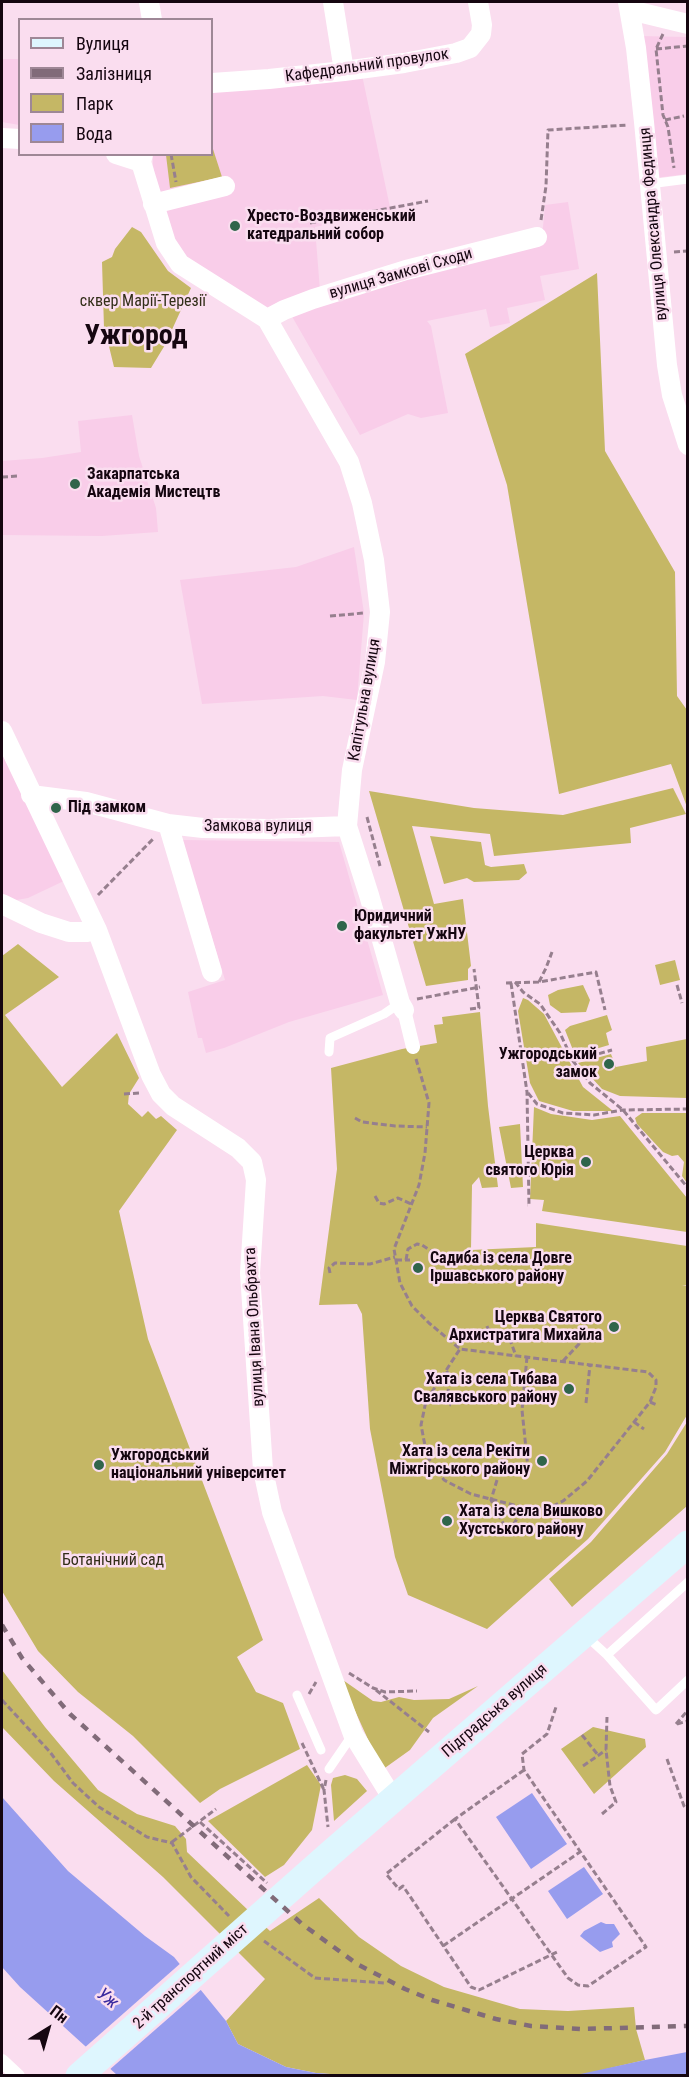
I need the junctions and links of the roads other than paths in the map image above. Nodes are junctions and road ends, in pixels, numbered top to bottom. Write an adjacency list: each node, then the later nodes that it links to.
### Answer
1 (150, 2): 5 (street)
2 (333, 2): 7 (street)
3 (478, 2): 7 (street, Кафедральний провулок)
4 (629, 6): 6 (street); 13 (street, вулиця Олександра Фединця)
5 (152, 18)
6 (679, 22)
7 (344, 71): 8 (street, Кафедральний провулок)
8 (213, 83)
9 (2, 138): 10 (street)
10 (18, 140)
11 (142, 158): 15 (street, Капітульна вулиця)
12 (687, 179): 13 (lane)
13 (649, 184): 18 (street, вулиця Олександра Фединця)
14 (225, 186): 15 (street)
15 (153, 204): 17 (street, Капітульна вулиця)
16 (537, 237): 17 (street, вулиця Замкові Сходи)
17 (267, 319): 22 (street, Капітульна вулиця)
18 (685, 432)
19 (2, 731): 20 (street, вулиця Івана Ольбрахта)
20 (31, 795): 21 (street, Замкова вулиця); 24 (street, вулиця Івана Ольбрахта)
21 (168, 824): 22 (street, Замкова вулиця); 25 (street)
22 (347, 826): 26 (street, Капітульна вулиця)
23 (2, 904): 24 (street)
24 (97, 930): 35 (street, вулиця Івана Ольбрахта)
25 (212, 972)
26 (402, 1007): 27 (street, Капітульна вулиця); 28 (lane)
27 (413, 1047)
28 (329, 1052)
29 (687, 1544): 31 (main road, Підградська вулиця)
30 (687, 1582): 32 (lane)
31 (584, 1633): 32 (lane); 38 (main road, Підградська вулиця)
32 (607, 1655): 33 (lane)
33 (687, 1680)
34 (297, 1695): 36 (lane)
35 (353, 1734): 37 (lane); 38 (street, вулиця Івана Ольбрахта)
36 (321, 1750)
37 (329, 1769)
38 (393, 1799): 39 (main road, Підградська вулиця)
39 (302, 1878): 42 (main road, 2-й транспортний міст)
40 (2, 2061): 41 (street)
41 (18, 2076)
42 (79, 2076)

